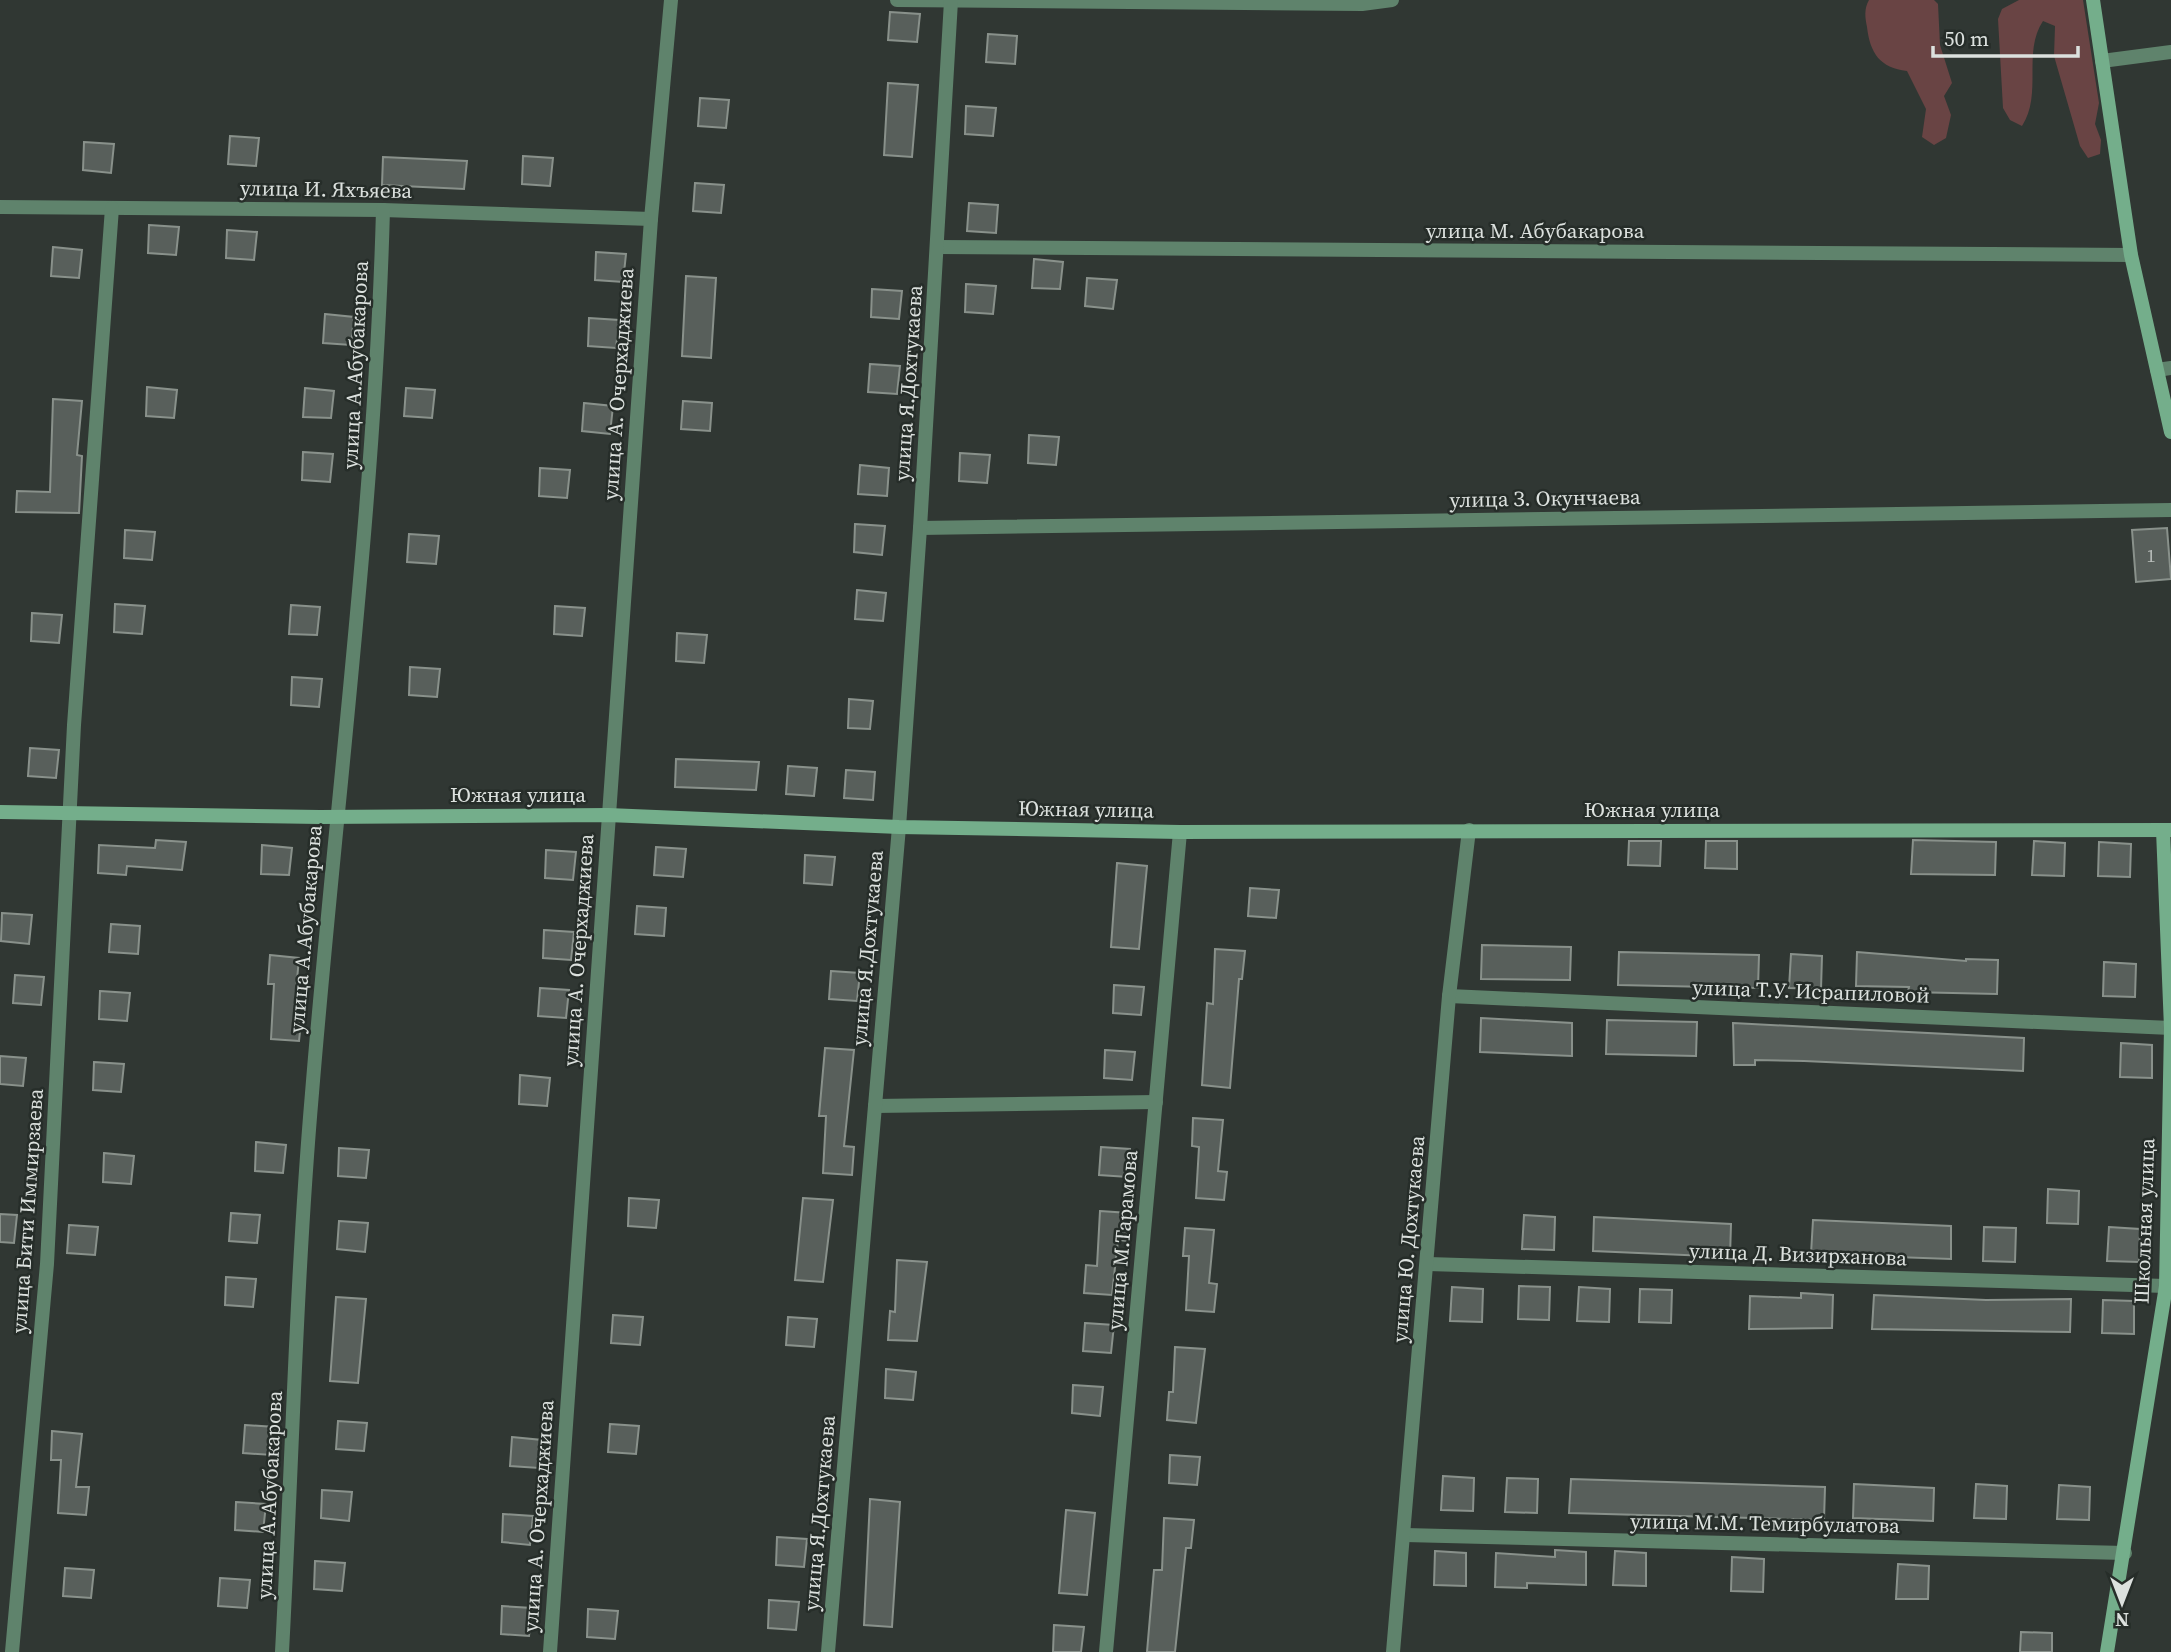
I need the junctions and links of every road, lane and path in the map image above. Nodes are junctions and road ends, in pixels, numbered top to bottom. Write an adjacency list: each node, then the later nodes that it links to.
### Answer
1 (671, 0): 12 (street, улица А. Очерхаджиева)
2 (897, 0): 5 (street)
3 (1392, 0): 6 (street)
4 (2093, 0): 8 (main road)
5 (951, 1): 6 (street); 13 (street, улица Я.Дохтукаева)
6 (1111, 1)
7 (2171, 52): 8 (street)
8 (2102, 61): 14 (main road)
9 (0, 206): 10 (street, улица И. Яхъяева)
10 (112, 208): 11 (street, улица И. Яхъяева); 20 (street, улица Бити Иммирзаева)
11 (383, 210): 12 (street, улица И. Яхъяева); 22 (street, улица А.Абубакарова)
12 (651, 219): 21 (street, улица А. Очерхаджиева)
13 (938, 247): 14 (street, улица М. Абубакарова); 18 (street, улица Я.Дохтукаева)
14 (2131, 255): 15 (main road)
15 (2164, 369): 16 (main road)
16 (2171, 432)
17 (2171, 510): 18 (street, улица З. Окунчаева)
18 (920, 528): 23 (street, улица Я.Дохтукаева)
19 (0, 812): 20 (main road, Южная улица)
20 (71, 813): 22 (main road, Южная улица); 35 (street, улица Бити Иммирзаева)
21 (608, 815): 22 (main road, Южная улица); 23 (main road, Южная улица); 37 (street, улица А. Очерхаджиева)
22 (336, 817): 36 (street, улица А.Абубакарова)
23 (899, 827): 26 (main road, Южная улица); 30 (street, улица Я.Дохтукаева)
24 (1469, 830): 25 (main road, Южная улица); 26 (main road, Южная улица); 27 (street, улица Ю. Дохтукаева)
25 (2167, 830): 28 (main road, Школьная улица)
26 (1180, 832): 29 (street, улица М.Тарамова)
27 (1449, 996): 28 (street, улица Т.У. Исрапиловой); 31 (street, улица Ю. Дохтукаева)
28 (2171, 1028): 32 (main road, Школьная улица)
29 (1156, 1102): 30 (street); 39 (street, улица М.Тарамова)
30 (875, 1106): 38 (street, улица Я.Дохтукаева)
31 (1428, 1264): 32 (street, улица Д. Визирханова); 33 (street, улица Ю. Дохтукаева)
32 (2166, 1286): 34 (main road, Школьная улица)
33 (1405, 1535): 34 (street, улица М.М. Темирбулатова); 40 (street, улица Ю. Дохтукаева)
34 (2125, 1553): 41 (main road, Школьная улица)
35 (12, 1652)
36 (282, 1652)
37 (550, 1652)
38 (828, 1652)
39 (1106, 1652)
40 (1393, 1652)
41 (2108, 1652)

